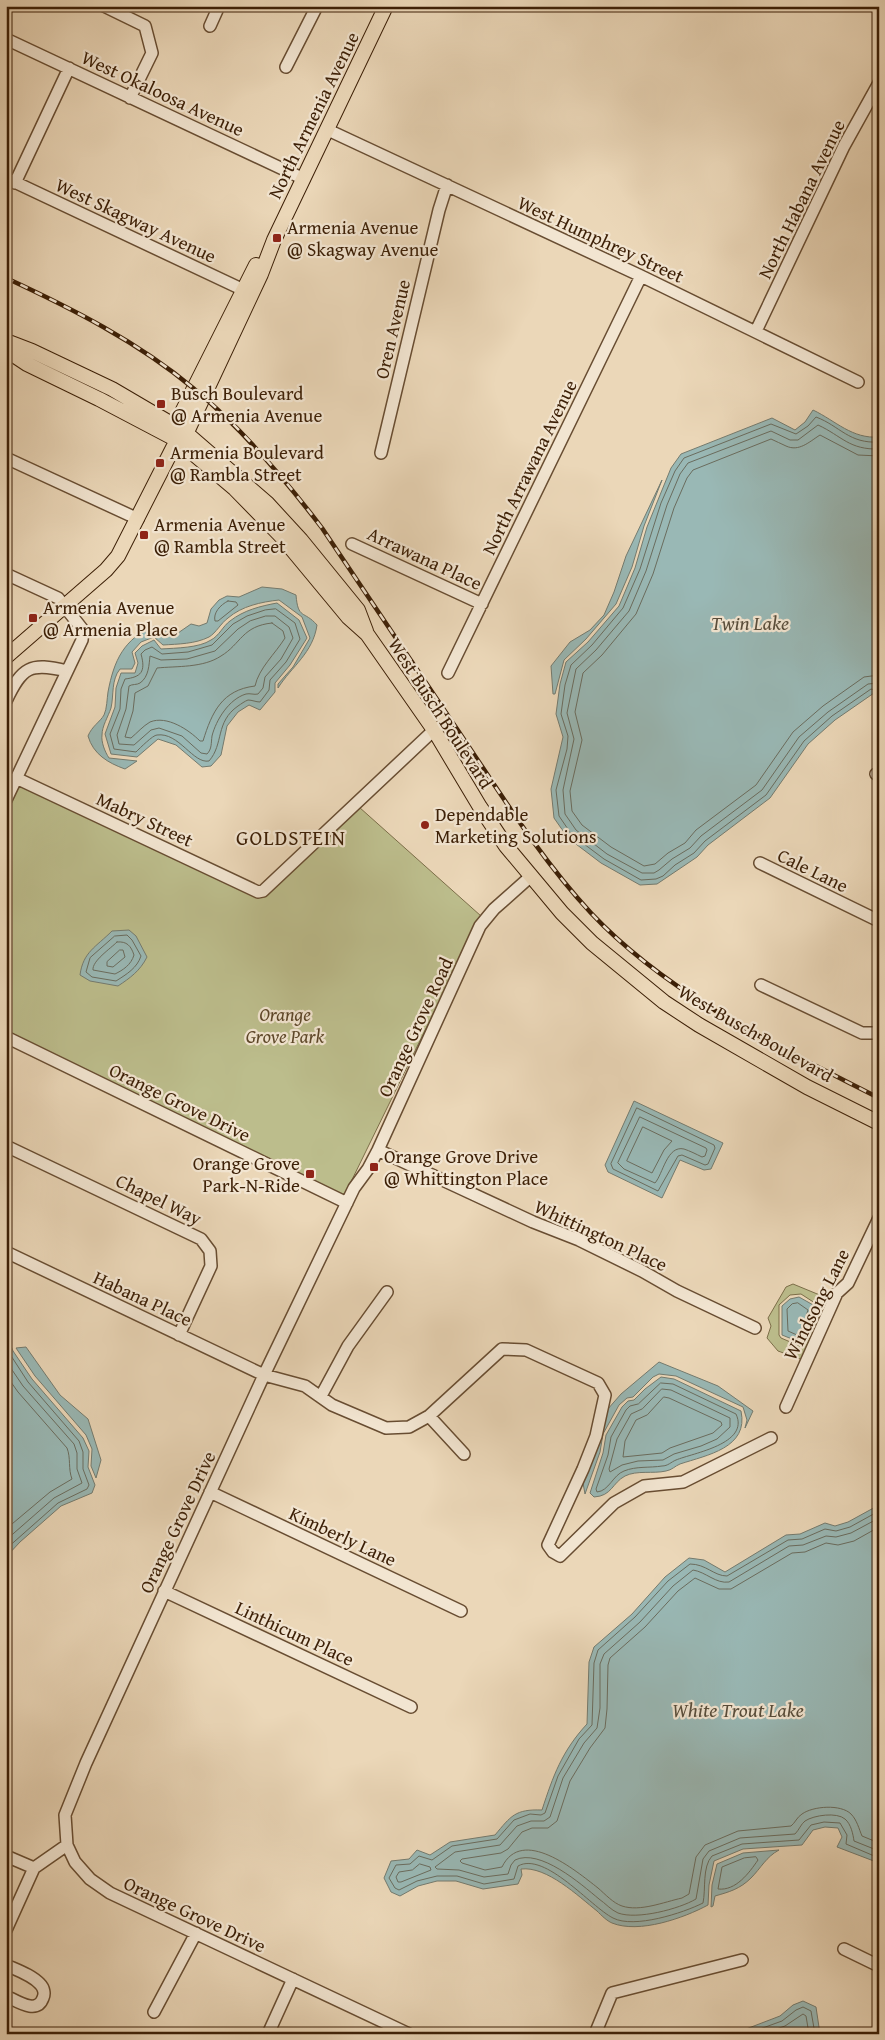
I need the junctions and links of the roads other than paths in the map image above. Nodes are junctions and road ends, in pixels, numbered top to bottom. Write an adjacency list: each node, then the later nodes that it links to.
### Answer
1 (104, 6): 10 (street)
2 (219, 6): 5 (street)
3 (317, 6): 7 (street)
4 (386, 6): 11 (main road, North Armenia Avenue)
5 (210, 26)
6 (6, 39): 8 (street, West Okaloosa Avenue)
7 (286, 67)
8 (69, 68): 10 (street, West Okaloosa Avenue); 13 (street)
9 (879, 83): 17 (street, North Habana Avenue)
10 (130, 98): 12 (street, West Okaloosa Avenue)
11 (328, 130): 12 (main road, North Armenia Avenue); 14 (street, West Humphrey Street)
12 (304, 179): 16 (main road, North Armenia Avenue)
13 (11, 181): 16 (street, West Skagway Avenue)
14 (447, 185): 15 (street, West Humphrey Street); 22 (street, Oren Avenue)
15 (641, 276): 17 (street, West Humphrey Street); 27 (street, North Arrawana Avenue)
16 (247, 291): 21 (main road, North Armenia Avenue)
17 (756, 332): 20 (street, West Humphrey Street)
18 (6, 341): 21 (main road, West Busch Boulevard)
19 (6, 350): 21 (main road, West Busch Boulevard)
20 (858, 382)
21 (179, 433): 24 (main road, North Armenia Avenue); 33 (main road, West Busch Boulevard)
22 (381, 453)
23 (6, 458): 24 (street)
24 (138, 519): 28 (main road, North Armenia Avenue)
25 (352, 544): 27 (street, Arrawana Place)
26 (6, 574): 28 (street)
27 (482, 604): 31 (street, North Arrawana Avenue)
28 (64, 606): 29 (main road, North Armenia Avenue); 30 (street)
29 (6, 657)
30 (67, 671): 32 (street); 34 (street)
31 (448, 673)
32 (6, 701)
33 (434, 730): 34 (street, Mabry Street); 37 (main road, West Busch Boulevard)
34 (16, 778): 35 (street)
35 (8, 793)
36 (760, 863): 38 (street, Cale Lane)
37 (530, 876): 42 (main road, West Busch Boulevard); 44 (street, Orange Grove Road)
38 (879, 921)
39 (762, 985): 40 (street)
40 (879, 1034)
41 (6, 1037): 45 (street, Orange Grove Drive)
42 (879, 1123)
43 (6, 1146): 50 (street, Chapel Way)
44 (378, 1150): 45 (street, Orange Grove Road); 49 (street, Whittington Place)
45 (347, 1203): 51 (street, Orange Grove Drive)
46 (879, 1218): 53 (street, Windsong Lane)
47 (6, 1252): 50 (street, Habana Place)
48 (387, 1292): 52 (street)
49 (755, 1328)
50 (179, 1335): 51 (street, Habana Place)
51 (264, 1374): 52 (street, Habana Place); 57 (street, Orange Grove Drive)
52 (320, 1396): 54 (street, Habana Place)
53 (786, 1407)
54 (429, 1416): 55 (street, Habana Place); 56 (street)
55 (771, 1438)
56 (464, 1454)
57 (210, 1492): 58 (street, Orange Grove Drive); 59 (street, Kimberly Lane)
58 (164, 1591): 60 (street, Linthicum Place); 61 (street, Orange Grove Drive)
59 (461, 1611)
60 (411, 1707)
61 (67, 1844): 63 (street); 65 (street, Orange Grove Drive)
62 (6, 1856): 63 (street)
63 (34, 1868): 64 (street)
64 (6, 1930)
65 (196, 1933): 70 (street, Orange Grove Drive); 72 (street)
66 (844, 1949): 69 (street)
67 (742, 1960): 75 (street)
68 (6, 1965): 71 (street)
69 (879, 1966)
70 (293, 1979): 73 (street); 74 (street, Orange Grove Drive)
71 (6, 1996)
72 (154, 2012)
73 (268, 2034)
74 (409, 2034)
75 (596, 2034)

